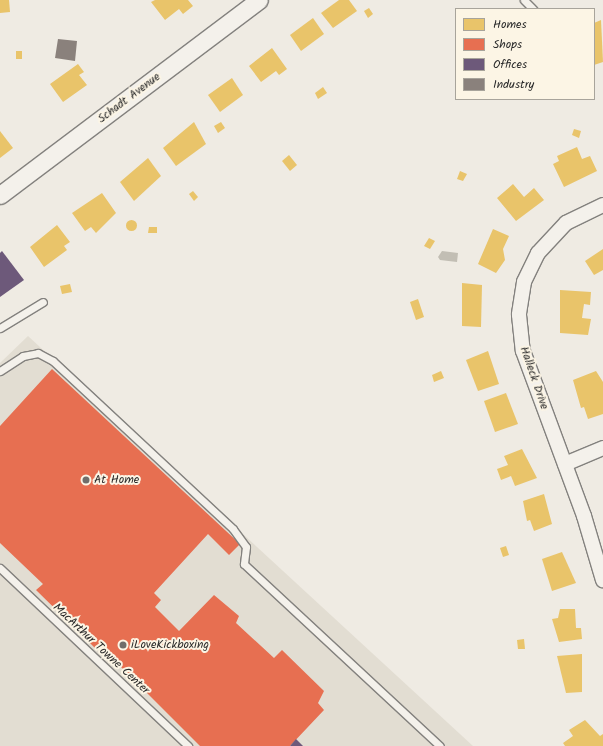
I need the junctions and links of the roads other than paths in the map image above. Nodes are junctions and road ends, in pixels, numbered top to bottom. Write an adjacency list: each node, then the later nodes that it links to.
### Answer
1 (258, 0): 4 (street, Schadt Avenue)
2 (524, 0): 3 (lane)
3 (532, 8)
4 (0, 196)
5 (603, 205): 10 (street, Halleck Drive)
6 (43, 302): 7 (lane)
7 (0, 328)
8 (0, 371): 14 (lane)
9 (603, 448): 10 (street)
10 (565, 464): 12 (street, Halleck Drive)
11 (0, 568): 13 (lane, MacArthur Towne Center)
12 (603, 580)
13 (188, 746)
14 (440, 746)

